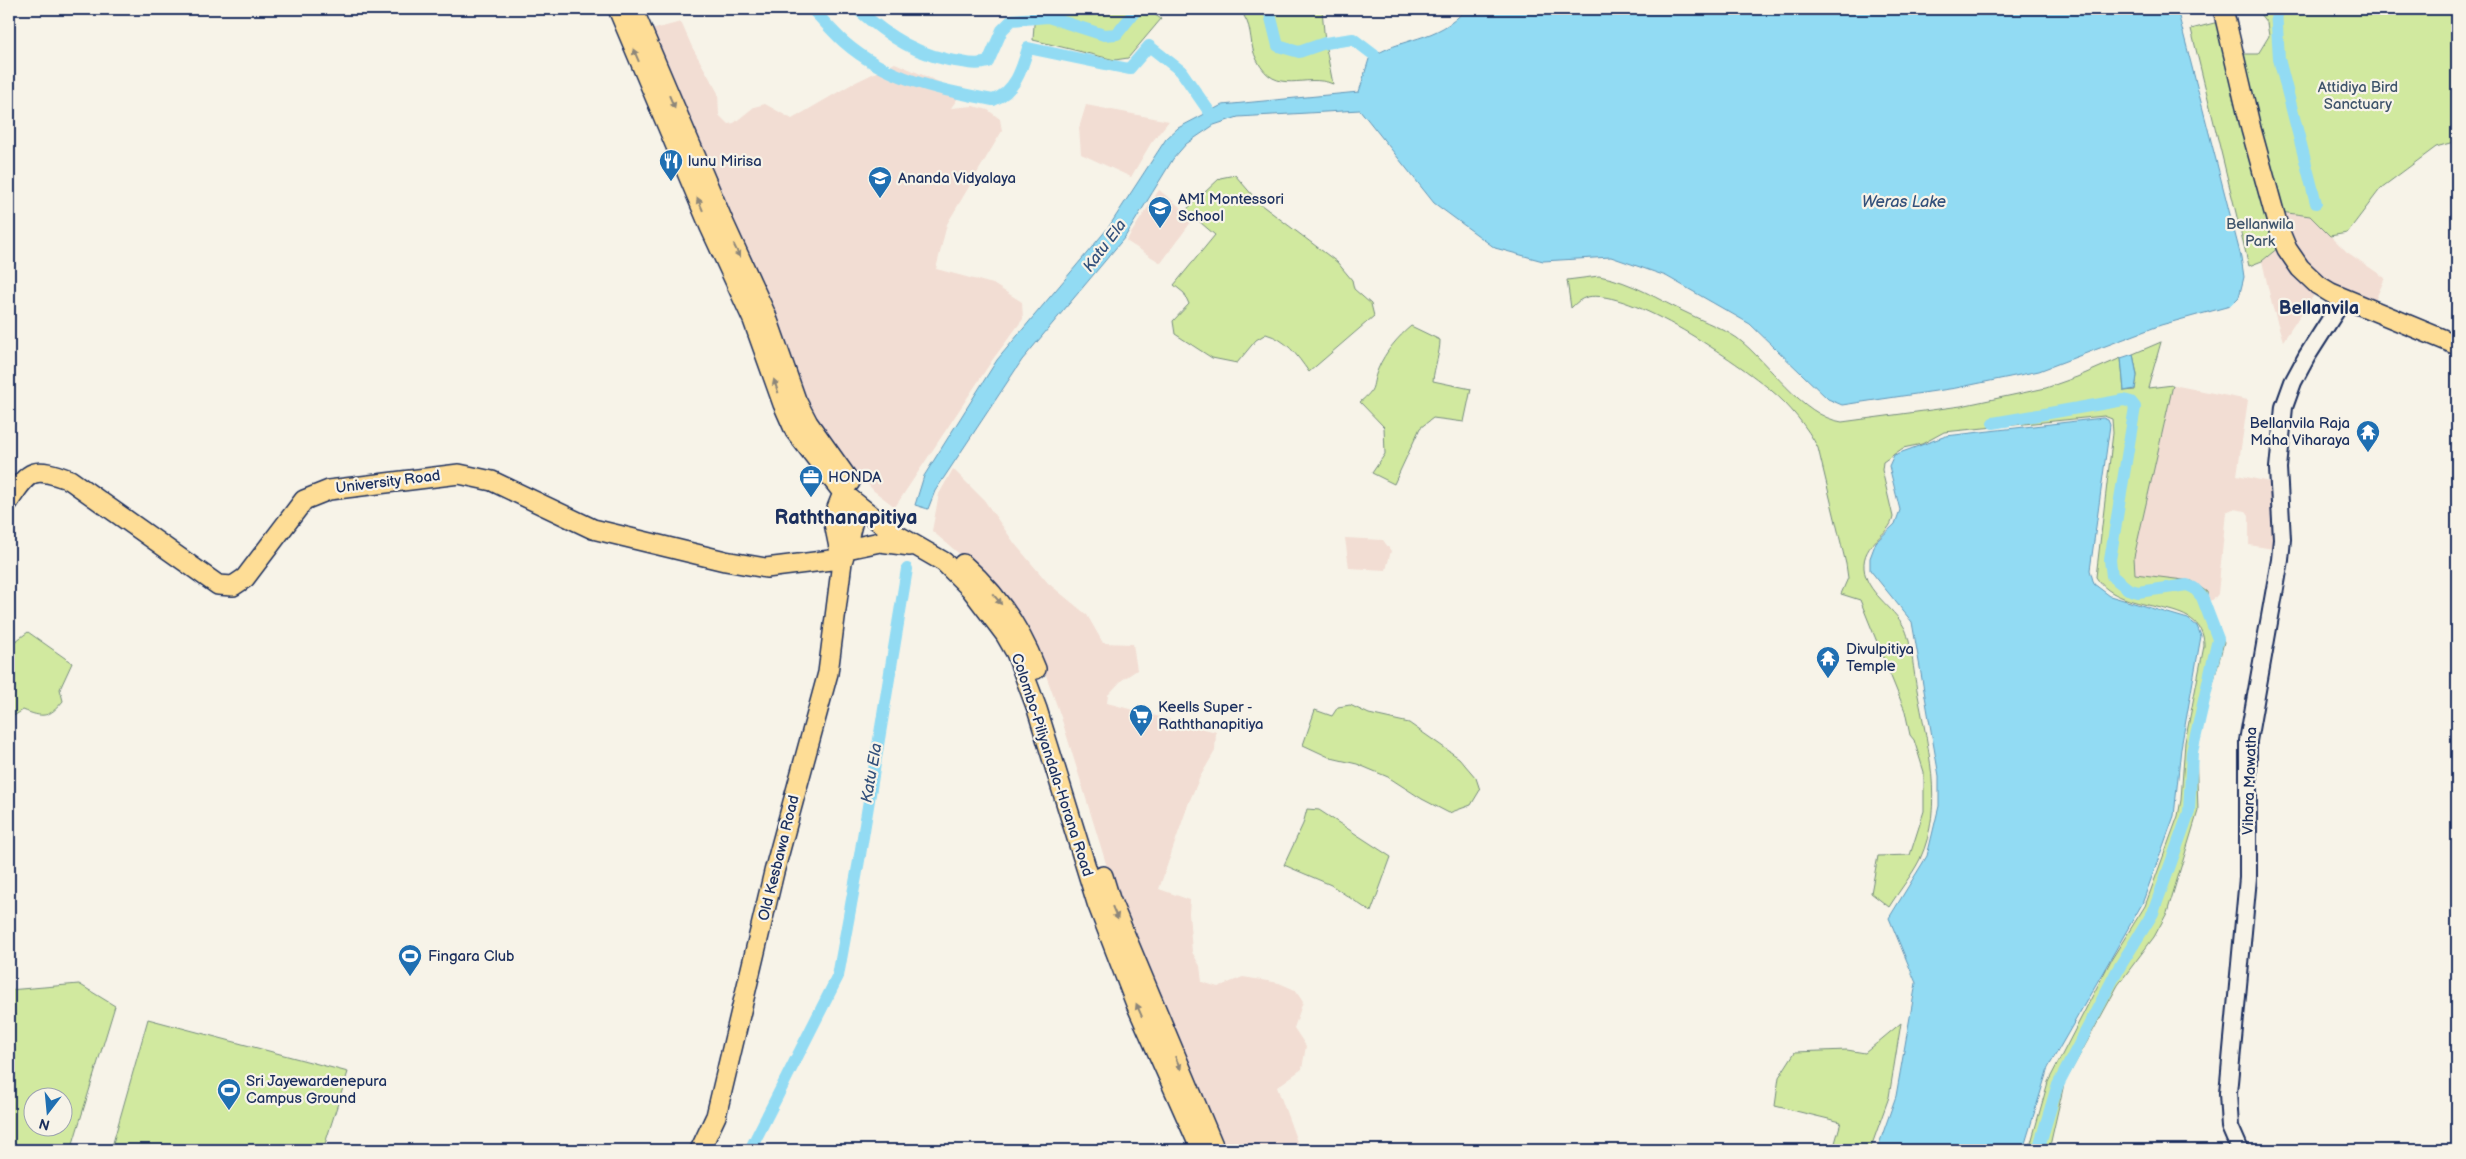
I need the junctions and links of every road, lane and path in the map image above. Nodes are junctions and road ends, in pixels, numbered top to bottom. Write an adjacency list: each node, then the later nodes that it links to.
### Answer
1 (618, 9): 4 (main road, Colombo-Piliyandala-Horana Road, one-way to 1)
2 (633, 9): 4 (main road, Colombo-Piliyandala-Horana Road, one-way to 4)
3 (2223, 9): 5 (main road)
4 (717, 224): 7 (main road, Colombo-Piliyandala-Horana Road, one-way to 4); 8 (main road, Colombo-Piliyandala-Horana Road, one-way to 8)
5 (2344, 298): 6 (main road); 16 (street, Vihara Mawatha)
6 (2457, 345)
7 (819, 464): 8 (main road, Colombo-Piliyandala-Horana Road); 10 (main road, Old Kesbawa Road)
8 (853, 494): 10 (main road); 11 (main road, Colombo-Piliyandala-Horana Road); 12 (main road, Old Kesbawa Road); 15 (main road, Colombo-Piliyandala-Horana Road, one-way to 15)
9 (9, 501): 12 (main road, University Road)
10 (833, 518): 12 (main road, Old Kesbawa Road)
11 (919, 548): 12 (main road, University Road); 14 (main road, Colombo-Piliyandala-Horana Road, one-way to 11)
12 (844, 556): 13 (main road, Old Kesbawa Road)
13 (700, 1150)
14 (1201, 1150)
15 (1215, 1150)
16 (2240, 1150)

